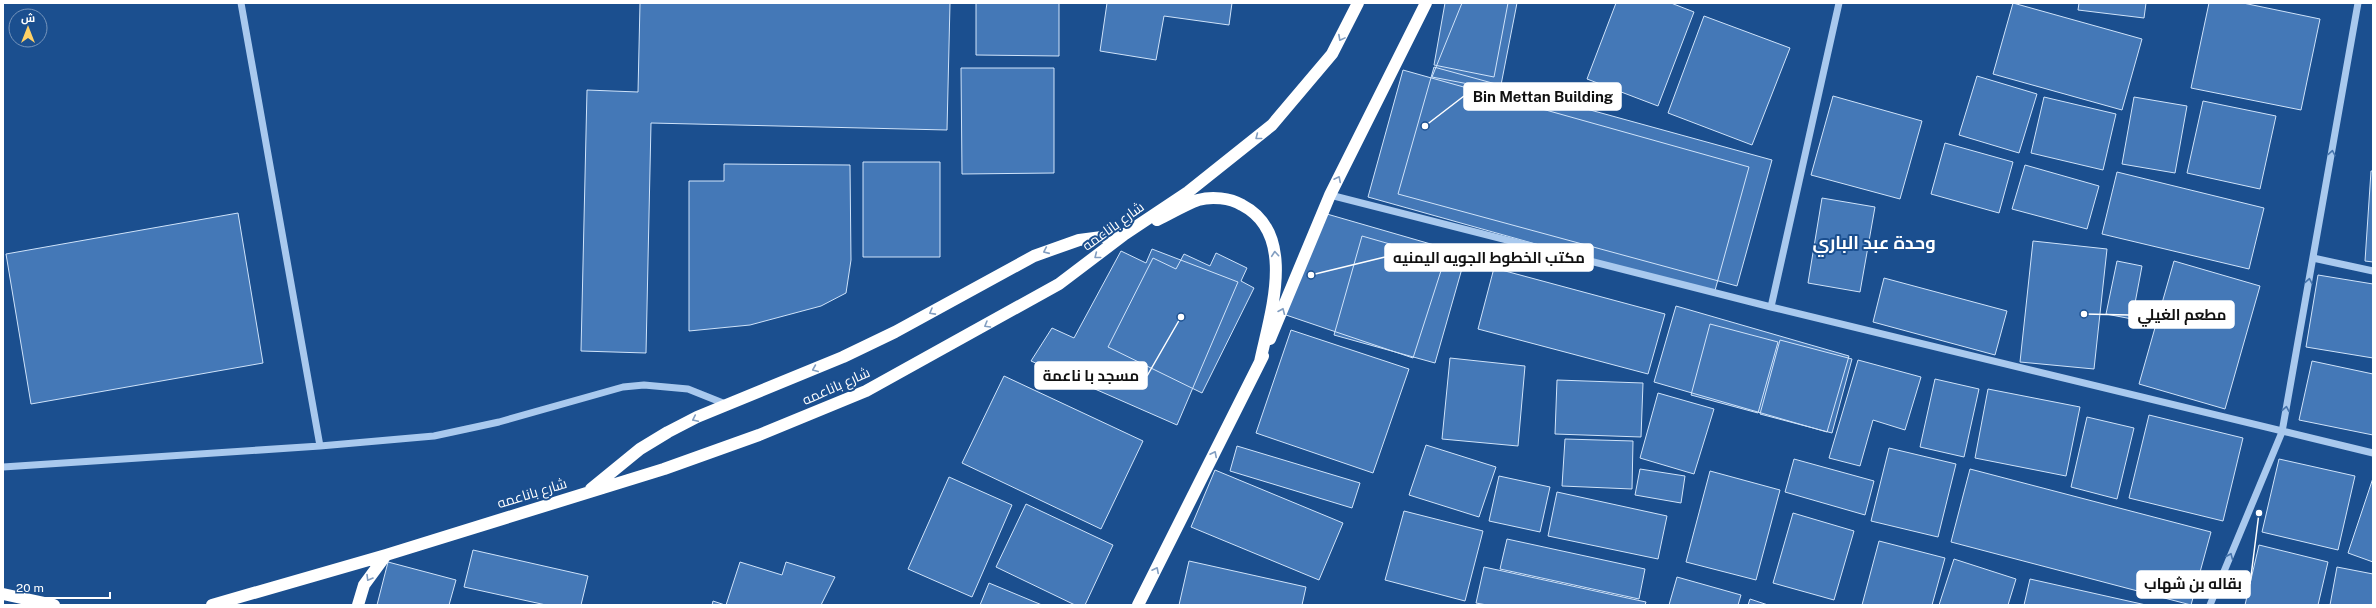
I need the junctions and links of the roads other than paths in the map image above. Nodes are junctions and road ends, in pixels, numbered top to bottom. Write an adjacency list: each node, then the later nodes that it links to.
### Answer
1 (241, 3): 14 (street)
2 (1358, 3): 7 (highway, شارع باناعمه, one-way to 7)
3 (1426, 3): 6 (highway, one-way to 3)
4 (1839, 3): 10 (street)
5 (2358, 3): 8 (street, one-way to 5)
6 (1330, 195): 10 (street); 11 (highway, one-way to 6)
7 (1125, 234): 11 (highway, one-way to 7); 12 (highway, one-way to 12); 17 (highway, شارع باناعمه, one-way to 17)
8 (2313, 258): 9 (street); 13 (street, one-way to 8)
9 (2373, 270)
10 (1771, 307): 13 (street)
11 (1260, 362): 23 (highway, one-way to 11)
12 (728, 405): 14 (street); 17 (highway, one-way to 17)
13 (2282, 432): 15 (street); 24 (street, one-way to 13)
14 (320, 446): 16 (street)
15 (2373, 453)
16 (3, 467)
17 (589, 491): 18 (highway, شارع باناعمه)
18 (386, 555): 21 (highway, شارع باناعمه); 22 (highway, one-way to 22)
19 (3, 594): 20 (highway)
20 (54, 605)
21 (213, 605)
22 (358, 605)
23 (1138, 605)
24 (2210, 605)

